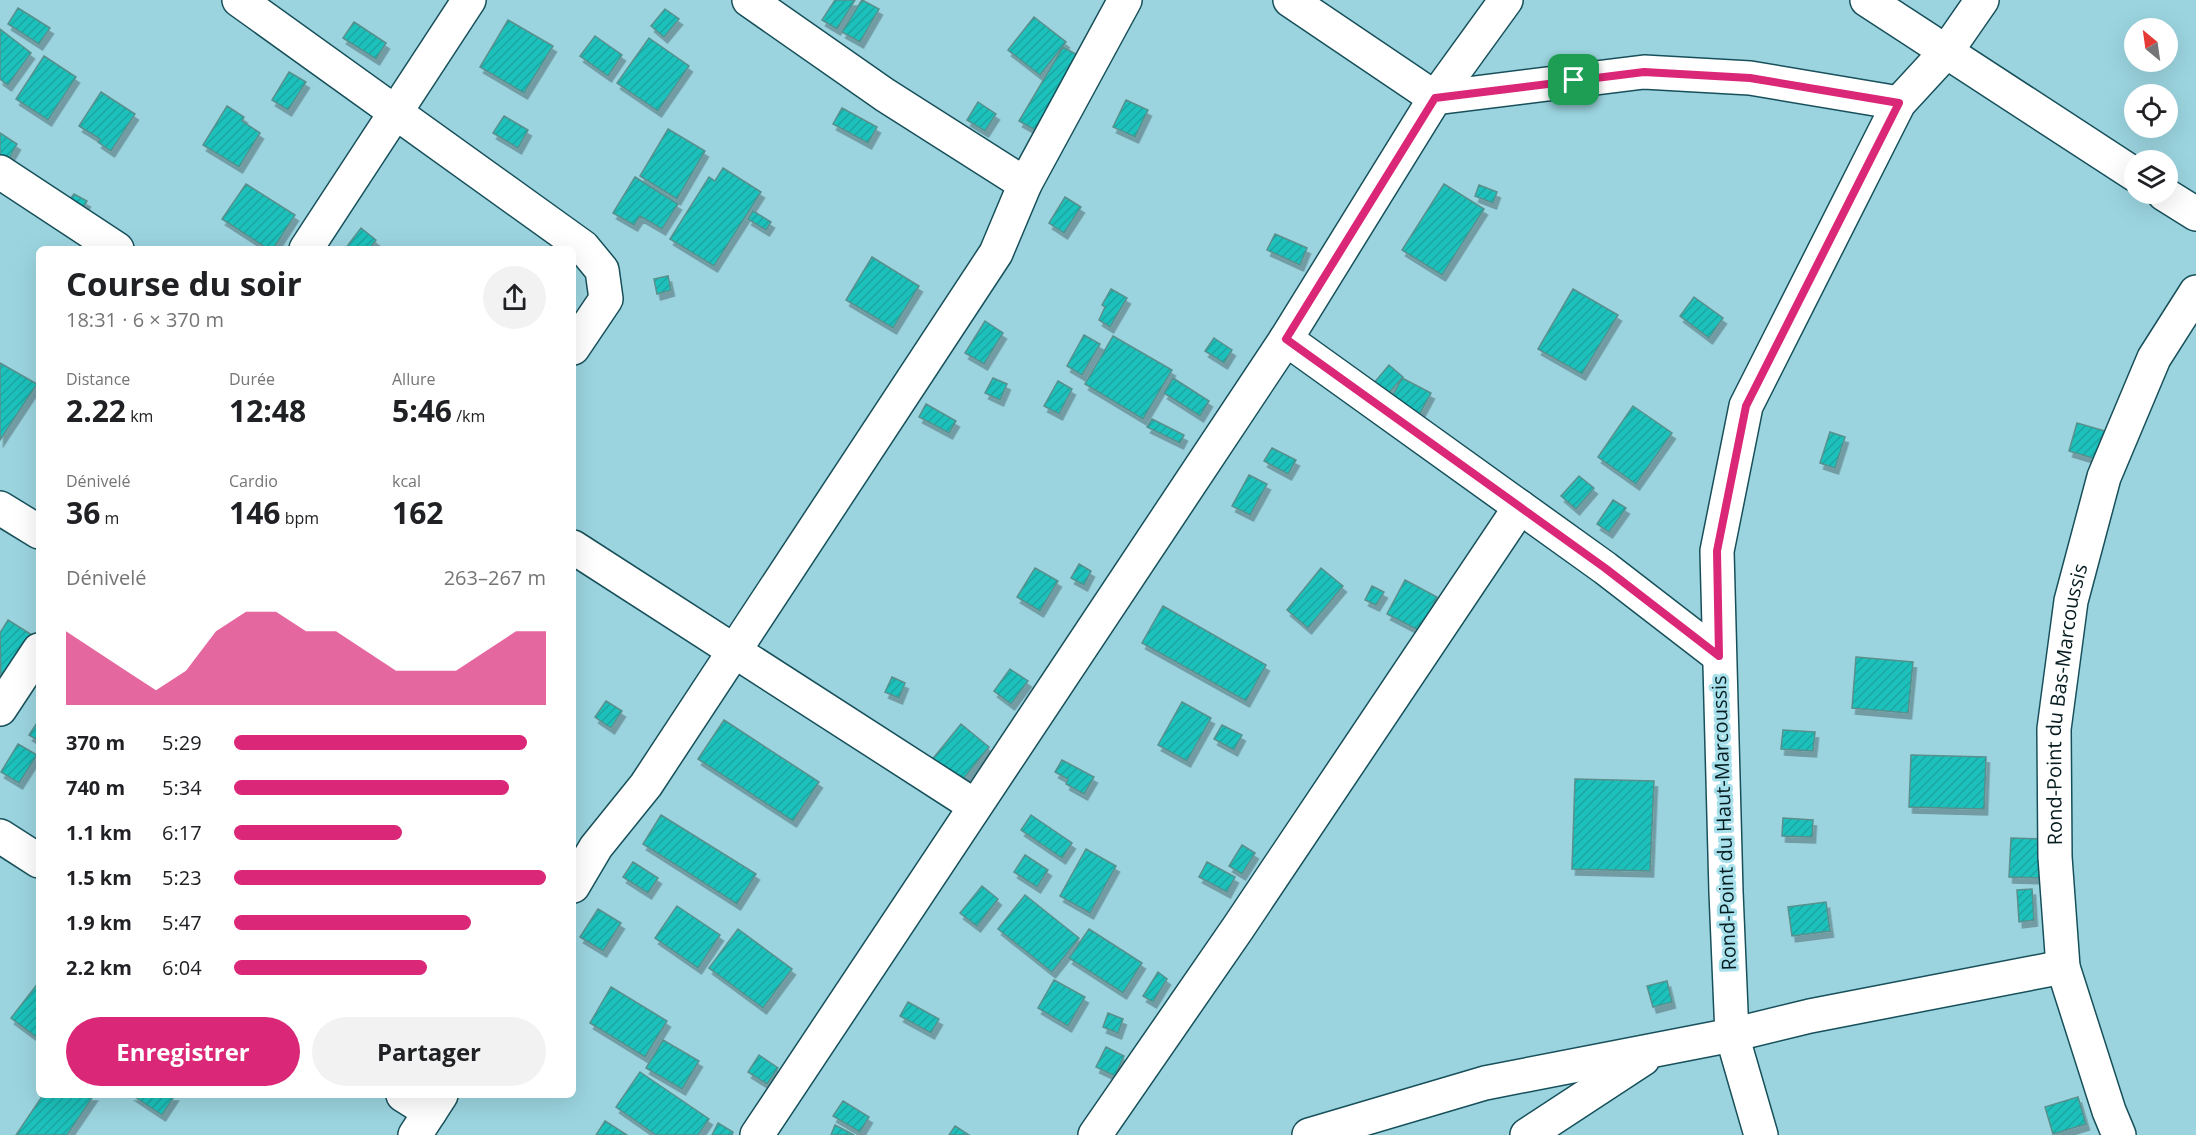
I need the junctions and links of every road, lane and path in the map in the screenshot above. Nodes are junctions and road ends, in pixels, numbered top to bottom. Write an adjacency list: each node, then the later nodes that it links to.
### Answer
1 (238, 0): 12 (street)
2 (469, 0): 12 (street)
3 (749, 0): 15 (street)
4 (1125, 0): 15 (street)
5 (1290, 0): 10 (street)
6 (1506, 0): 10 (street)
7 (1867, 0): 9 (street)
8 (1982, 0): 9 (street, Rond-Point du Haut-Marcoussis)
9 (1946, 52): 11 (street, Rond-Point du Haut-Marcoussis); 13 (street)
10 (1435, 98): 11 (street); 21 (street)
11 (1899, 103): 29 (street, Rond-Point du Haut-Marcoussis)
12 (395, 113): 19 (street); 22 (street)
13 (2124, 168)
14 (0, 172): 18 (street)
15 (1025, 184): 27 (street)
16 (2178, 203): 17 (street)
17 (2196, 214)
18 (112, 246)
19 (308, 246)
20 (2196, 292): 35 (street, Rond-Point du Bas-Marcoussis)
21 (1286, 339): 23 (street); 31 (street)
22 (576, 344)
23 (1520, 507): 29 (street); 39 (street)
24 (0, 508): 25 (street)
25 (36, 530)
26 (576, 550): 27 (street)
27 (733, 651): 31 (street); 34 (street)
28 (36, 655): 30 (street)
29 (1719, 656): 36 (street, Rond-Point du Haut-Marcoussis)
30 (0, 709)
31 (975, 806): 38 (street)
32 (0, 836): 33 (street)
33 (36, 859)
34 (576, 881)
35 (2063, 967): 36 (street); 43 (street, Rond-Point du Bas-Marcoussis)
36 (1732, 1035): 37 (street); 42 (street, Rond-Point du Haut-Marcoussis)
37 (1657, 1050): 40 (street); 41 (street)
38 (757, 1135)
39 (1095, 1135)
40 (1309, 1135)
41 (1527, 1135)
42 (1761, 1135)
43 (2119, 1135)

